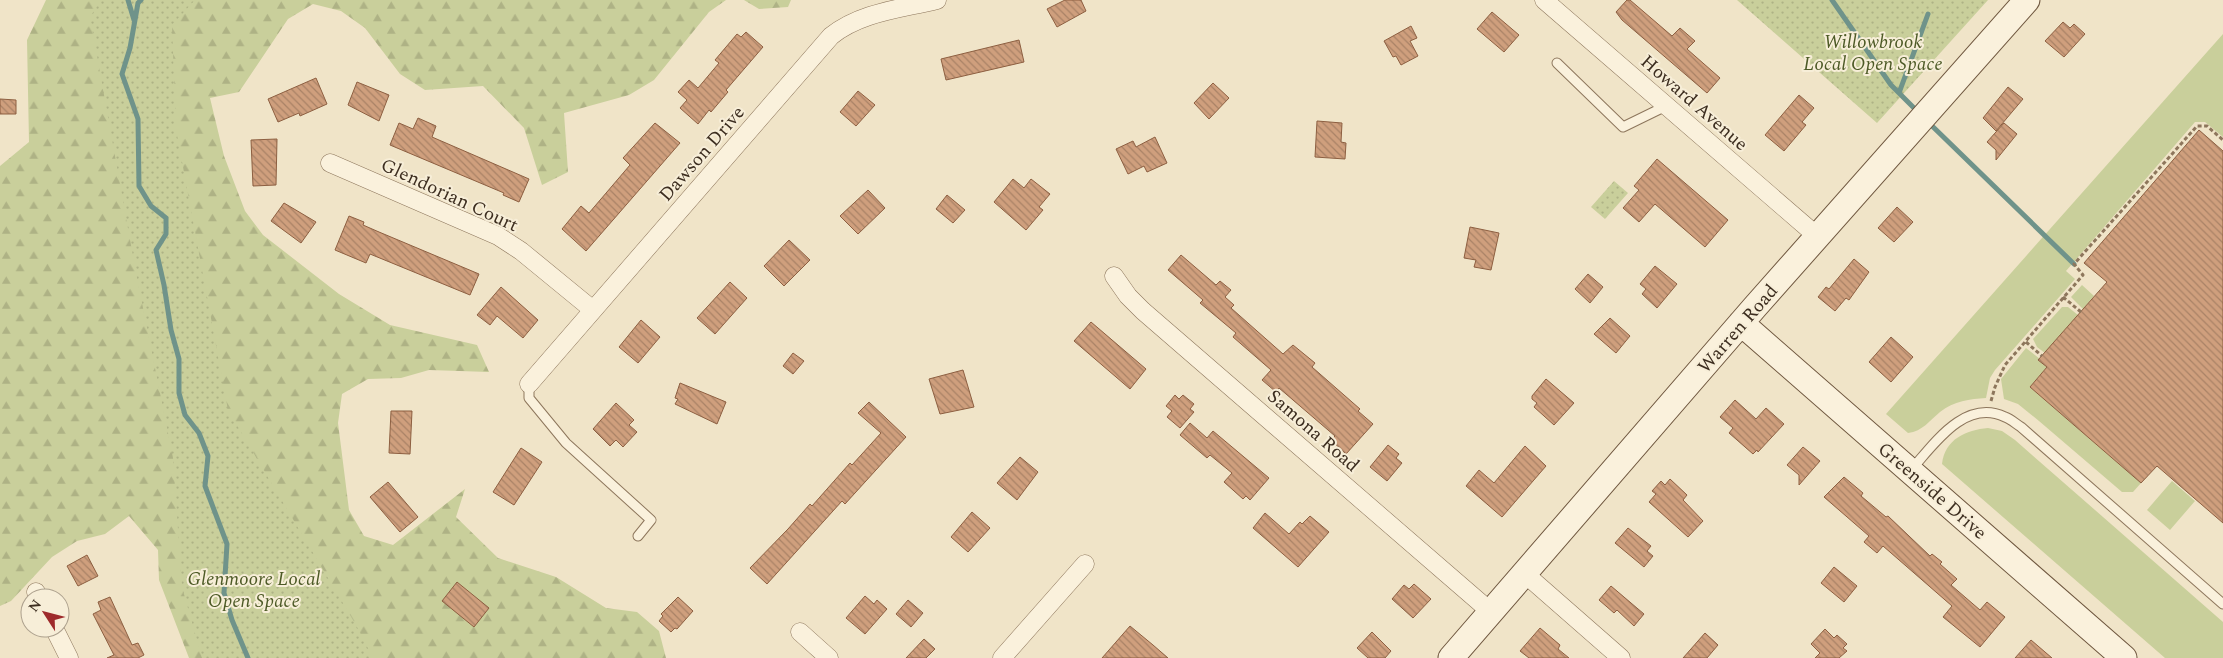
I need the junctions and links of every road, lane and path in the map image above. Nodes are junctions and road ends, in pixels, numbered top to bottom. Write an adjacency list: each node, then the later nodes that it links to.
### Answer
1 (937, 0): 11 (street, Dawson Drive)
2 (1544, 0): 5 (street, Howard Avenue)
3 (2027, 0): 8 (street, Warren Road)
4 (1557, 63): 5 (lane)
5 (1666, 106): 8 (street, Howard Avenue)
6 (2223, 140): 10 (path)
7 (330, 163): 11 (street, Glendorian Court)
8 (1818, 236): 13 (street, Warren Road)
9 (1114, 276): 23 (street, Samona Road)
10 (2063, 297): 12 (path); 14 (path)
11 (593, 310): 16 (street, Dawson Drive)
12 (2081, 312)
13 (1741, 323): 18 (street, Greenside Drive); 21 (street, Warren Road)
14 (2026, 342): 15 (path); 17 (path)
15 (2042, 356)
16 (529, 384): 19 (lane)
17 (1991, 401)
18 (1911, 471): 22 (lane); 31 (street, Greenside Drive)
19 (638, 536)
20 (1085, 564): 28 (street)
21 (1524, 573): 23 (street, Warren Road); 30 (street)
22 (2223, 604)
23 (1491, 612): 29 (street, Warren Road)
24 (800, 632): 27 (street)
25 (59, 638): 26 (street)
26 (69, 658)
27 (830, 658)
28 (1002, 658)
29 (1451, 658)
30 (1621, 658)
31 (2124, 658)

